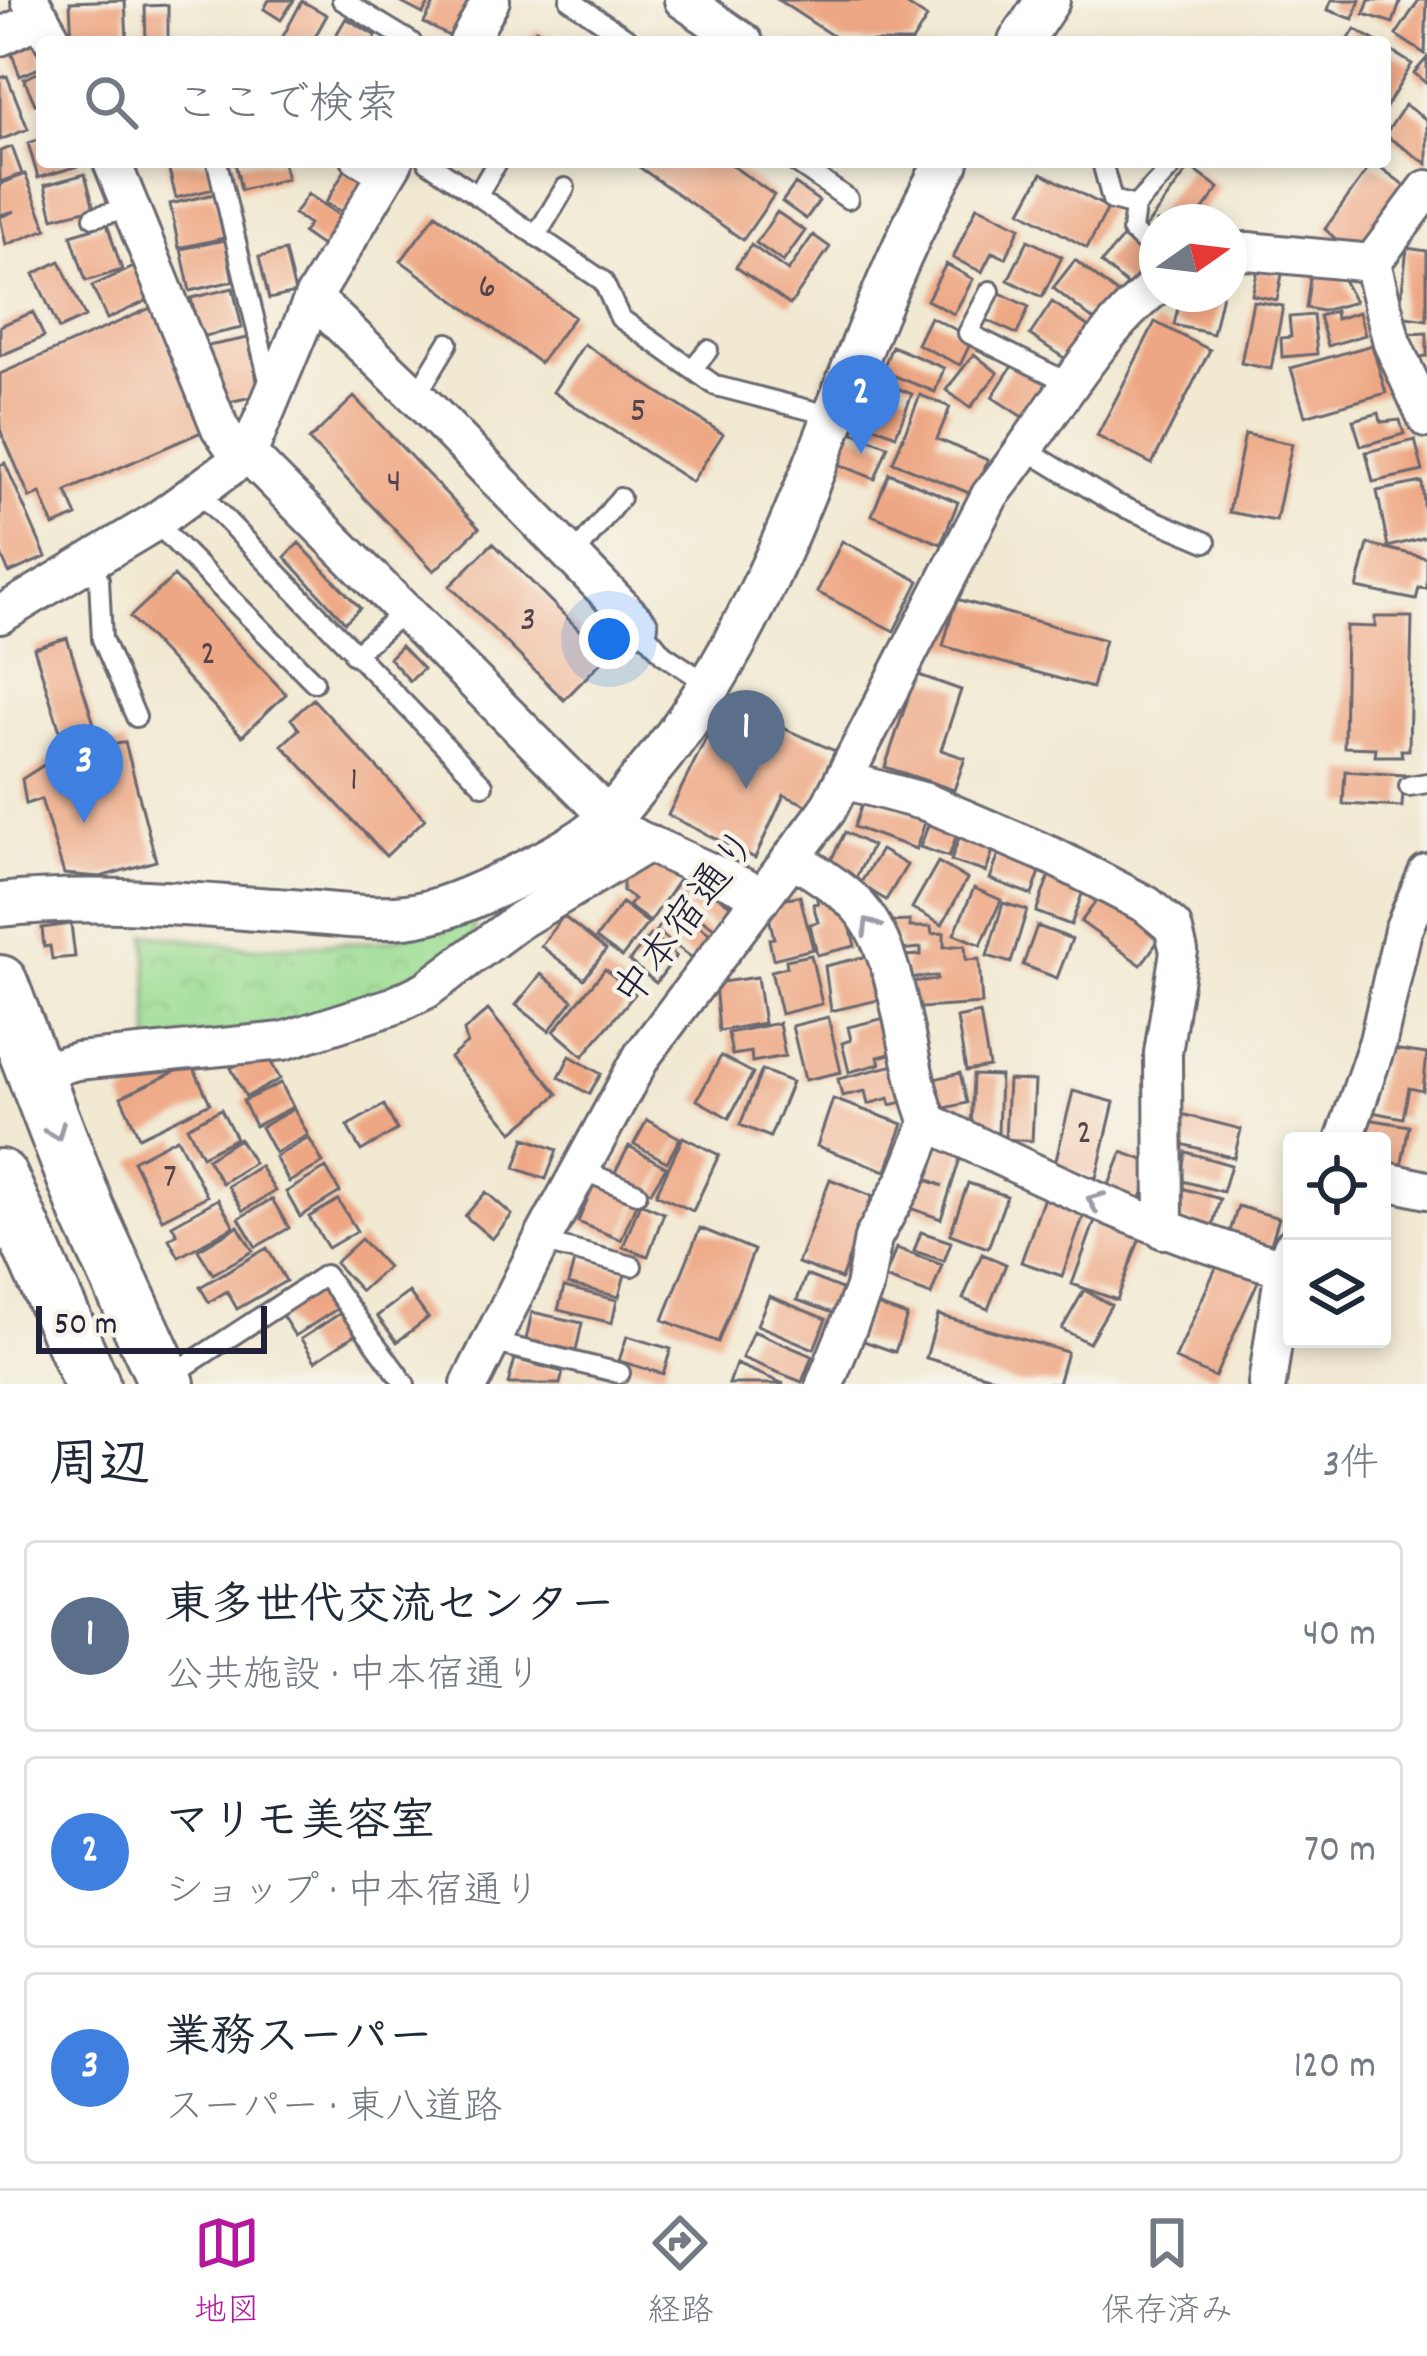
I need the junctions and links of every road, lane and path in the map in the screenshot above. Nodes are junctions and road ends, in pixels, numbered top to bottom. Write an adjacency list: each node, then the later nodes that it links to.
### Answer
1 (342, 0): 7 (lane)
2 (491, 0): 8 (street)
3 (570, 0): 9 (lane)
4 (682, 0): 10 (street)
5 (1048, 0): 11 (street)
6 (42, 20): 12 (street)
7 (401, 36)
8 (472, 36)
9 (623, 36)
10 (730, 36)
11 (1024, 36)
12 (0, 37)
13 (112, 168): 43 (street)
14 (219, 168): 38 (lane)
15 (376, 168): 33 (street)
16 (437, 168): 24 (lane)
17 (493, 168): 24 (lane)
18 (804, 168): 25 (lane)
19 (940, 168): 40 (street)
20 (1104, 168): 26 (lane)
21 (1170, 168): 26 (lane)
22 (565, 188): 27 (lane)
23 (1427, 189): 30 (street)
24 (477, 196): 27 (lane)
25 (848, 199)
26 (1135, 206): 28 (lane)
27 (536, 236): 36 (lane)
28 (1139, 243)
29 (1247, 254): 30 (street)
30 (1372, 263): 41 (street)
31 (990, 291): 37 (lane)
32 (1139, 295): 37 (street, 中本宿通り)
33 (313, 298): 38 (street); 39 (street)
34 (448, 343): 39 (lane)
35 (707, 350): 36 (lane)
36 (692, 369): 40 (lane)
37 (1071, 384): 42 (street, 中本宿通り)
38 (272, 392): 43 (street)
39 (416, 395): 48 (street)
40 (832, 416): 55 (street)
41 (1427, 419)
42 (1027, 450): 47 (lane); 57 (street, 中本宿通り)
43 (244, 456): 44 (street); 50 (street)
44 (199, 492): 46 (street); 53 (lane)
45 (620, 498): 48 (lane)
46 (154, 522): 51 (street); 54 (lane)
47 (1206, 542)
48 (573, 556): 52 (street)
49 (99, 579): 56 (lane)
50 (402, 613): 53 (lane); 59 (street)
51 (0, 615)
52 (639, 625): 55 (lane)
53 (354, 655): 58 (lane)
54 (314, 682)
55 (711, 686): 59 (street)
56 (136, 717)
57 (844, 780): 61 (street, 中本宿通り); 74 (street)
58 (483, 785)
59 (610, 817): 60 (street); 64 (street)
60 (648, 843): 63 (street); 66 (street)
61 (794, 858): 63 (street, 中本宿通り); 67 (street, one-way to 61)
62 (1427, 873): 68 (street)
63 (761, 896): 69 (street, 中本宿通り)
64 (0, 905)
65 (0, 983): 66 (main road)
66 (33, 1073): 81 (main road, one-way to 81)
67 (928, 1122): 74 (street, one-way to 67); 85 (street)
68 (1347, 1132)
69 (580, 1169): 73 (lane); 75 (street, 中本宿通り)
70 (0, 1178): 82 (main road)
71 (1391, 1182): 72 (street)
72 (1427, 1190)
73 (637, 1193)
74 (1164, 1230): 76 (street)
75 (541, 1242): 77 (lane); 79 (street, 中本宿通り)
76 (1283, 1256)
77 (632, 1266)
78 (1283, 1287): 86 (street)
79 (491, 1342): 80 (lane); 84 (street, 中本宿通り)
80 (620, 1373)
81 (166, 1382): 83 (lane)
82 (92, 1384)
83 (405, 1384)
84 (470, 1384)
85 (826, 1384)
86 (1267, 1384)

